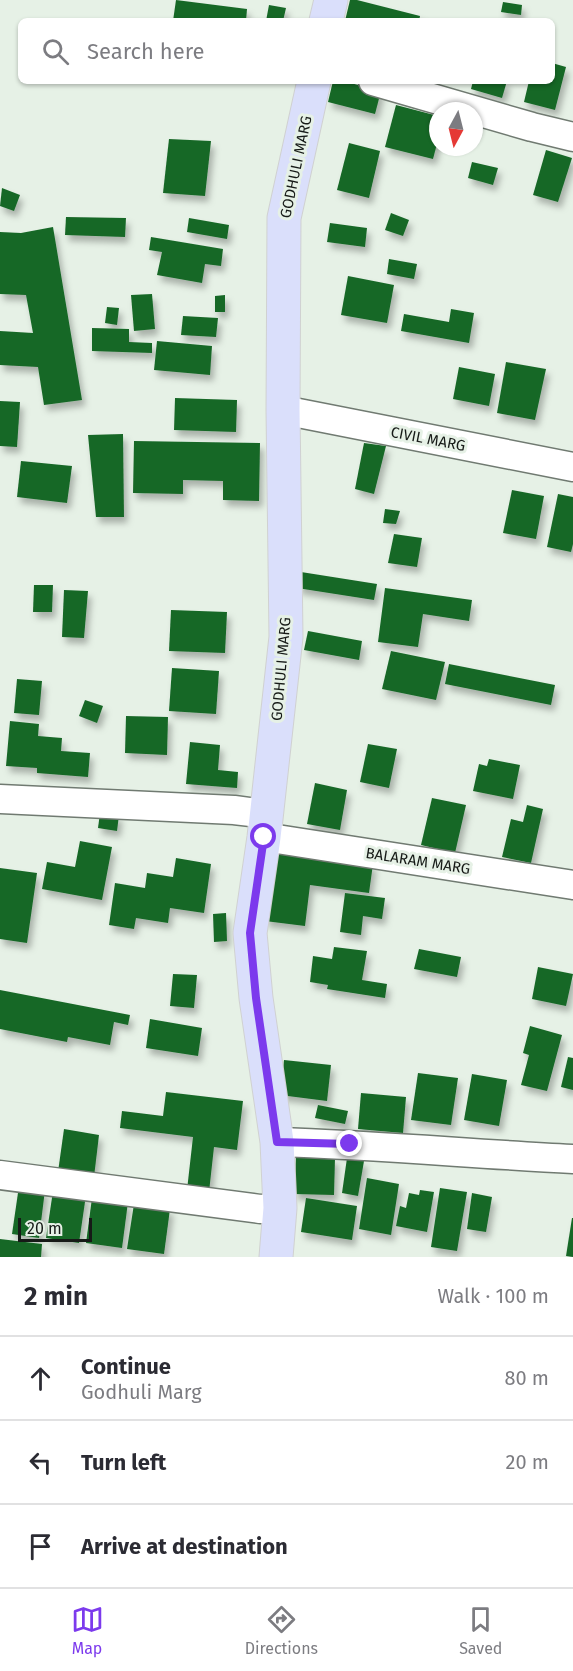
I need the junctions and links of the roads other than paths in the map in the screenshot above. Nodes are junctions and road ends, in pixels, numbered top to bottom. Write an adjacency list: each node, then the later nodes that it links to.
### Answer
1 (331, 0): 2 (main road)
2 (327, 18)
3 (313, 84): 6 (main road, GODHULI MARG)
4 (384, 84): 5 (street)
5 (573, 136)
6 (283, 410): 7 (street, CIVIL MARG); 9 (main road, GODHULI MARG)
7 (573, 467)
8 (0, 799): 9 (street, BALARAM MARG)
9 (265, 826): 10 (street, BALARAM MARG); 11 (main road, GODHULI MARG)
10 (573, 885)
11 (277, 1142): 12 (street); 14 (main road, GODHULI MARG)
12 (573, 1158)
13 (0, 1175): 14 (street)
14 (280, 1208): 15 (main road, GODHULI MARG)
15 (276, 1257)

